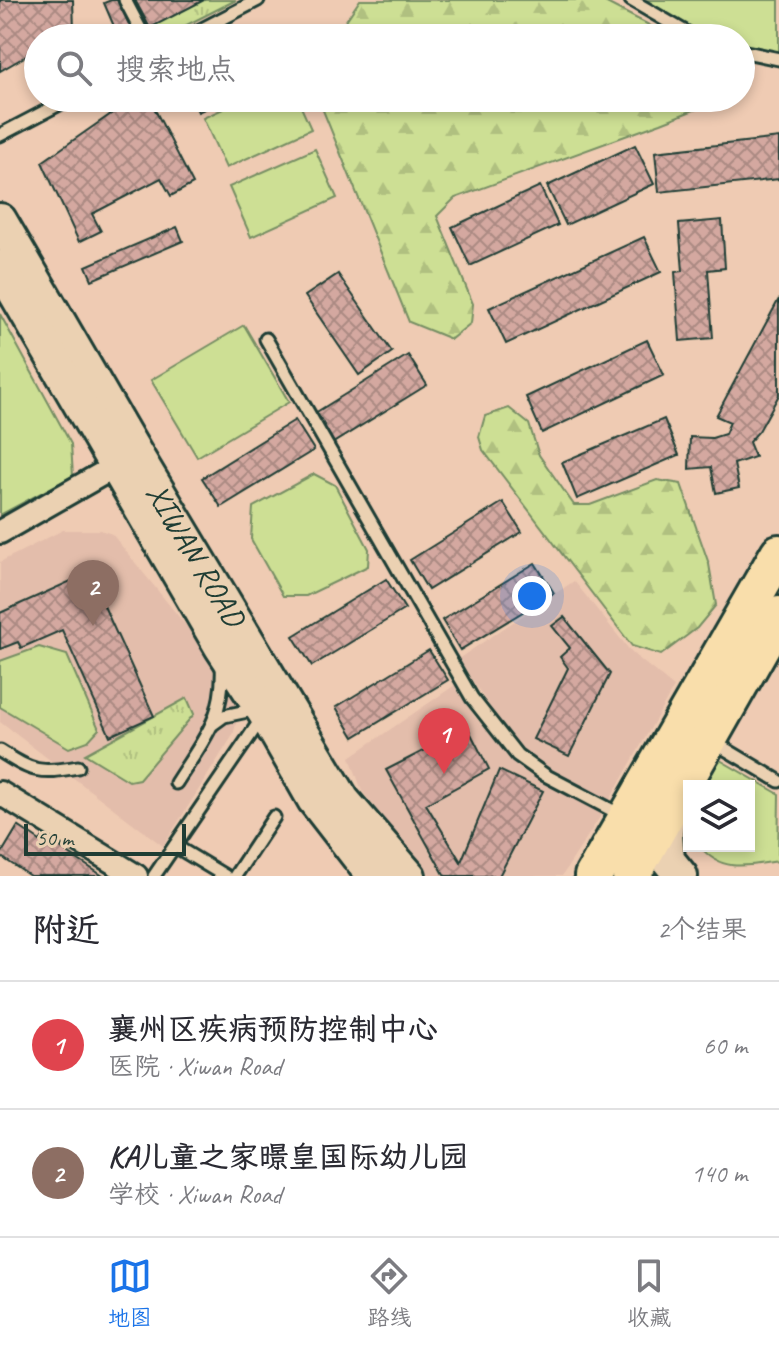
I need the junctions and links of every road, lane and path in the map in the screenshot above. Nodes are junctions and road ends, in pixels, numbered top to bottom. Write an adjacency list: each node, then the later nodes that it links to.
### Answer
1 (125, 0): 4 (lane)
2 (258, 0): 5 (lane)
3 (631, 0): 6 (lane)
4 (138, 24)
5 (212, 24)
6 (672, 24)
7 (755, 54): 8 (lane)
8 (779, 59)
9 (44, 112): 10 (lane)
10 (0, 135)
11 (0, 220): 36 (main road, XIWAN ROAD)
12 (0, 267): 14 (main road, XIWAN ROAD)
13 (266, 339): 29 (lane)
14 (114, 467): 15 (street); 18 (main road, XIWAN ROAD)
15 (0, 532)
16 (779, 553): 29 (main road)
17 (779, 615): 21 (main road)
18 (221, 647): 19 (main road, XIWAN ROAD); 20 (lane)
19 (263, 711): 20 (lane); 30 (lane); 35 (main road, XIWAN ROAD)
20 (213, 724): 25 (lane)
21 (708, 739): 24 (lane); 27 (main road)
22 (0, 751): 23 (lane)
23 (78, 767)
24 (779, 781)
25 (176, 783)
26 (0, 793): 31 (street)
27 (669, 809): 38 (main road); 39 (main road)
28 (274, 817): 34 (lane)
29 (627, 818): 37 (main road)
30 (175, 846): 32 (lane); 33 (lane)
31 (136, 876)
32 (154, 876)
33 (225, 876)
34 (235, 876)
35 (373, 876)
36 (409, 876)
37 (593, 876)
38 (631, 876)
39 (681, 876)

